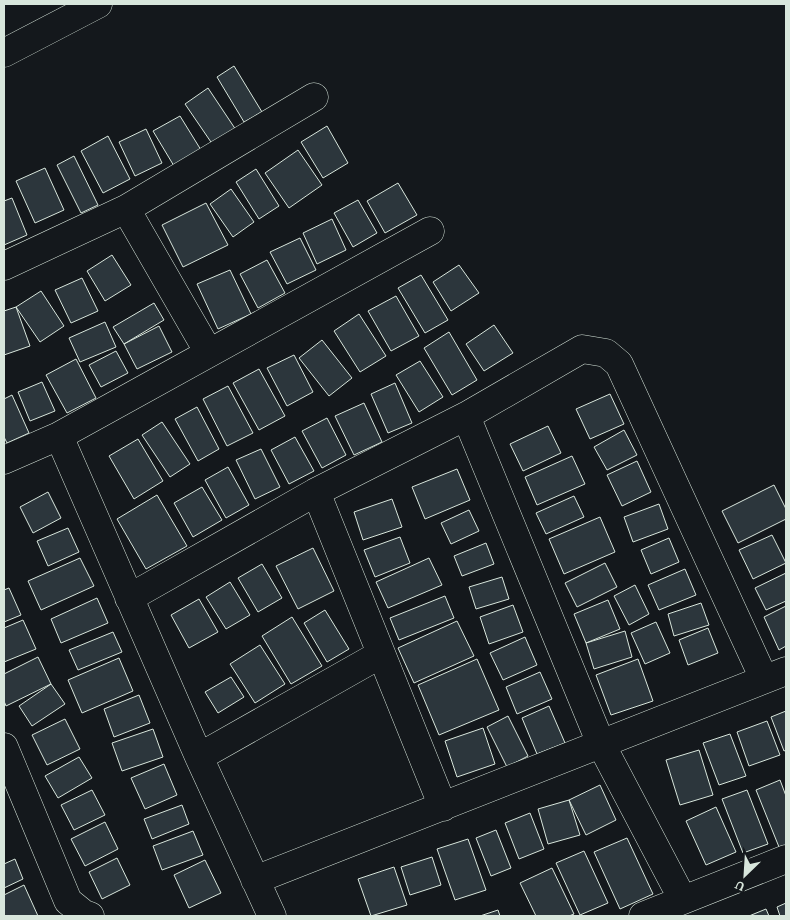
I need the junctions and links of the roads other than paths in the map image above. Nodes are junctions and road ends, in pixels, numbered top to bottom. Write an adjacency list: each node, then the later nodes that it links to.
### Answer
1 (98, 4): 2 (street)
2 (4, 53)
3 (314, 98): 4 (street)
4 (126, 209): 6 (street); 7 (street)
5 (430, 231): 7 (street)
6 (4, 266)
7 (209, 353): 9 (street)
8 (466, 416): 11 (street); 14 (street); 15 (street)
9 (59, 436): 10 (street); 12 (street)
10 (4, 460)
11 (316, 492): 12 (street); 13 (street)
12 (129, 598): 17 (street)
13 (381, 654): 17 (street); 18 (street)
14 (775, 675): 15 (street)
15 (601, 744): 18 (street); 21 (street)
16 (4, 747): 22 (street)
17 (199, 757): 20 (street)
18 (443, 807): 20 (street)
19 (786, 859): 21 (street)
20 (255, 880): 23 (street)
21 (683, 900): 24 (street)
22 (90, 916)
23 (272, 916)
24 (643, 916)

